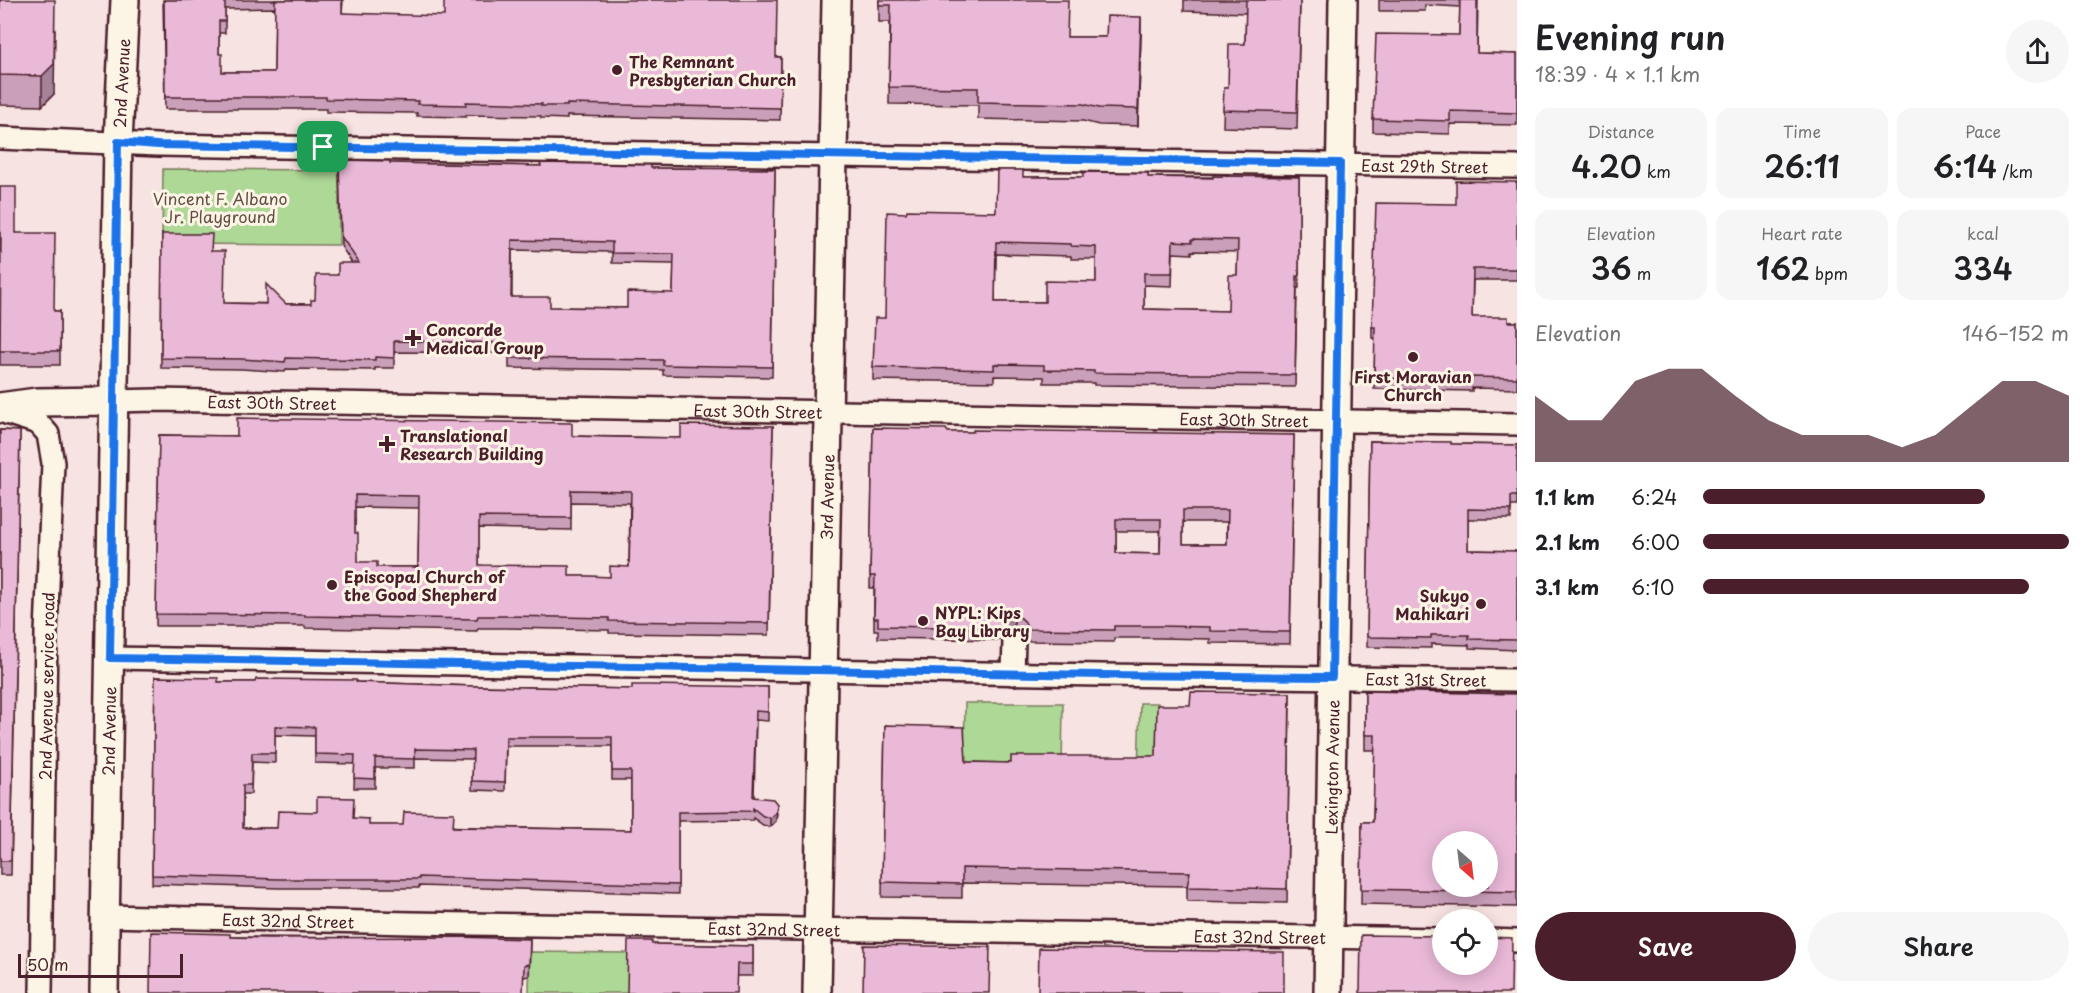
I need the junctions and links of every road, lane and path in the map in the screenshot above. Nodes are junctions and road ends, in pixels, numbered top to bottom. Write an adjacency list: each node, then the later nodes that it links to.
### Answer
1 (125, 0): 5 (main road, 2nd Avenue)
2 (836, 0): 6 (main road, 3rd Avenue)
3 (1343, 0): 7 (main road, Lexington Avenue)
4 (0, 138): 5 (street, East 29th Street)
5 (118, 142): 6 (street, East 29th Street); 9 (main road, 2nd Avenue)
6 (833, 155): 7 (street, East 29th Street); 11 (main road, 3rd Avenue)
7 (1340, 163): 8 (street, East 29th Street); 12 (main road, Lexington Avenue)
8 (1517, 167)
9 (113, 401): 10 (main road, East 30th Street); 11 (street, East 30th Street); 15 (main road, 2nd Avenue)
10 (0, 409): 26 (street, 2nd Avenue service road)
11 (828, 411): 12 (street, East 30th Street); 16 (main road, 3rd Avenue)
12 (1336, 420): 13 (street, East 30th Street); 18 (main road, Lexington Avenue)
13 (1517, 424)
14 (1014, 640): 17 (street)
15 (110, 658): 16 (street, East 31st Street); 20 (main road, 2nd Avenue)
16 (823, 669): 17 (street, East 31st Street); 21 (main road, 3rd Avenue)
17 (1013, 674): 18 (street, East 31st Street)
18 (1332, 677): 19 (street, East 31st Street); 22 (main road, Lexington Avenue)
19 (1517, 680)
20 (105, 915): 21 (street, East 32nd Street); 27 (main road, 2nd Avenue)
21 (818, 929): 22 (street, East 32nd Street); 28 (main road, 3rd Avenue)
22 (1329, 937): 23 (street, East 32nd Street); 29 (main road, Lexington Avenue)
23 (1432, 939)
24 (1498, 940): 25 (street)
25 (1517, 940)
26 (41, 993)
27 (104, 993)
28 (817, 993)
29 (1328, 993)

